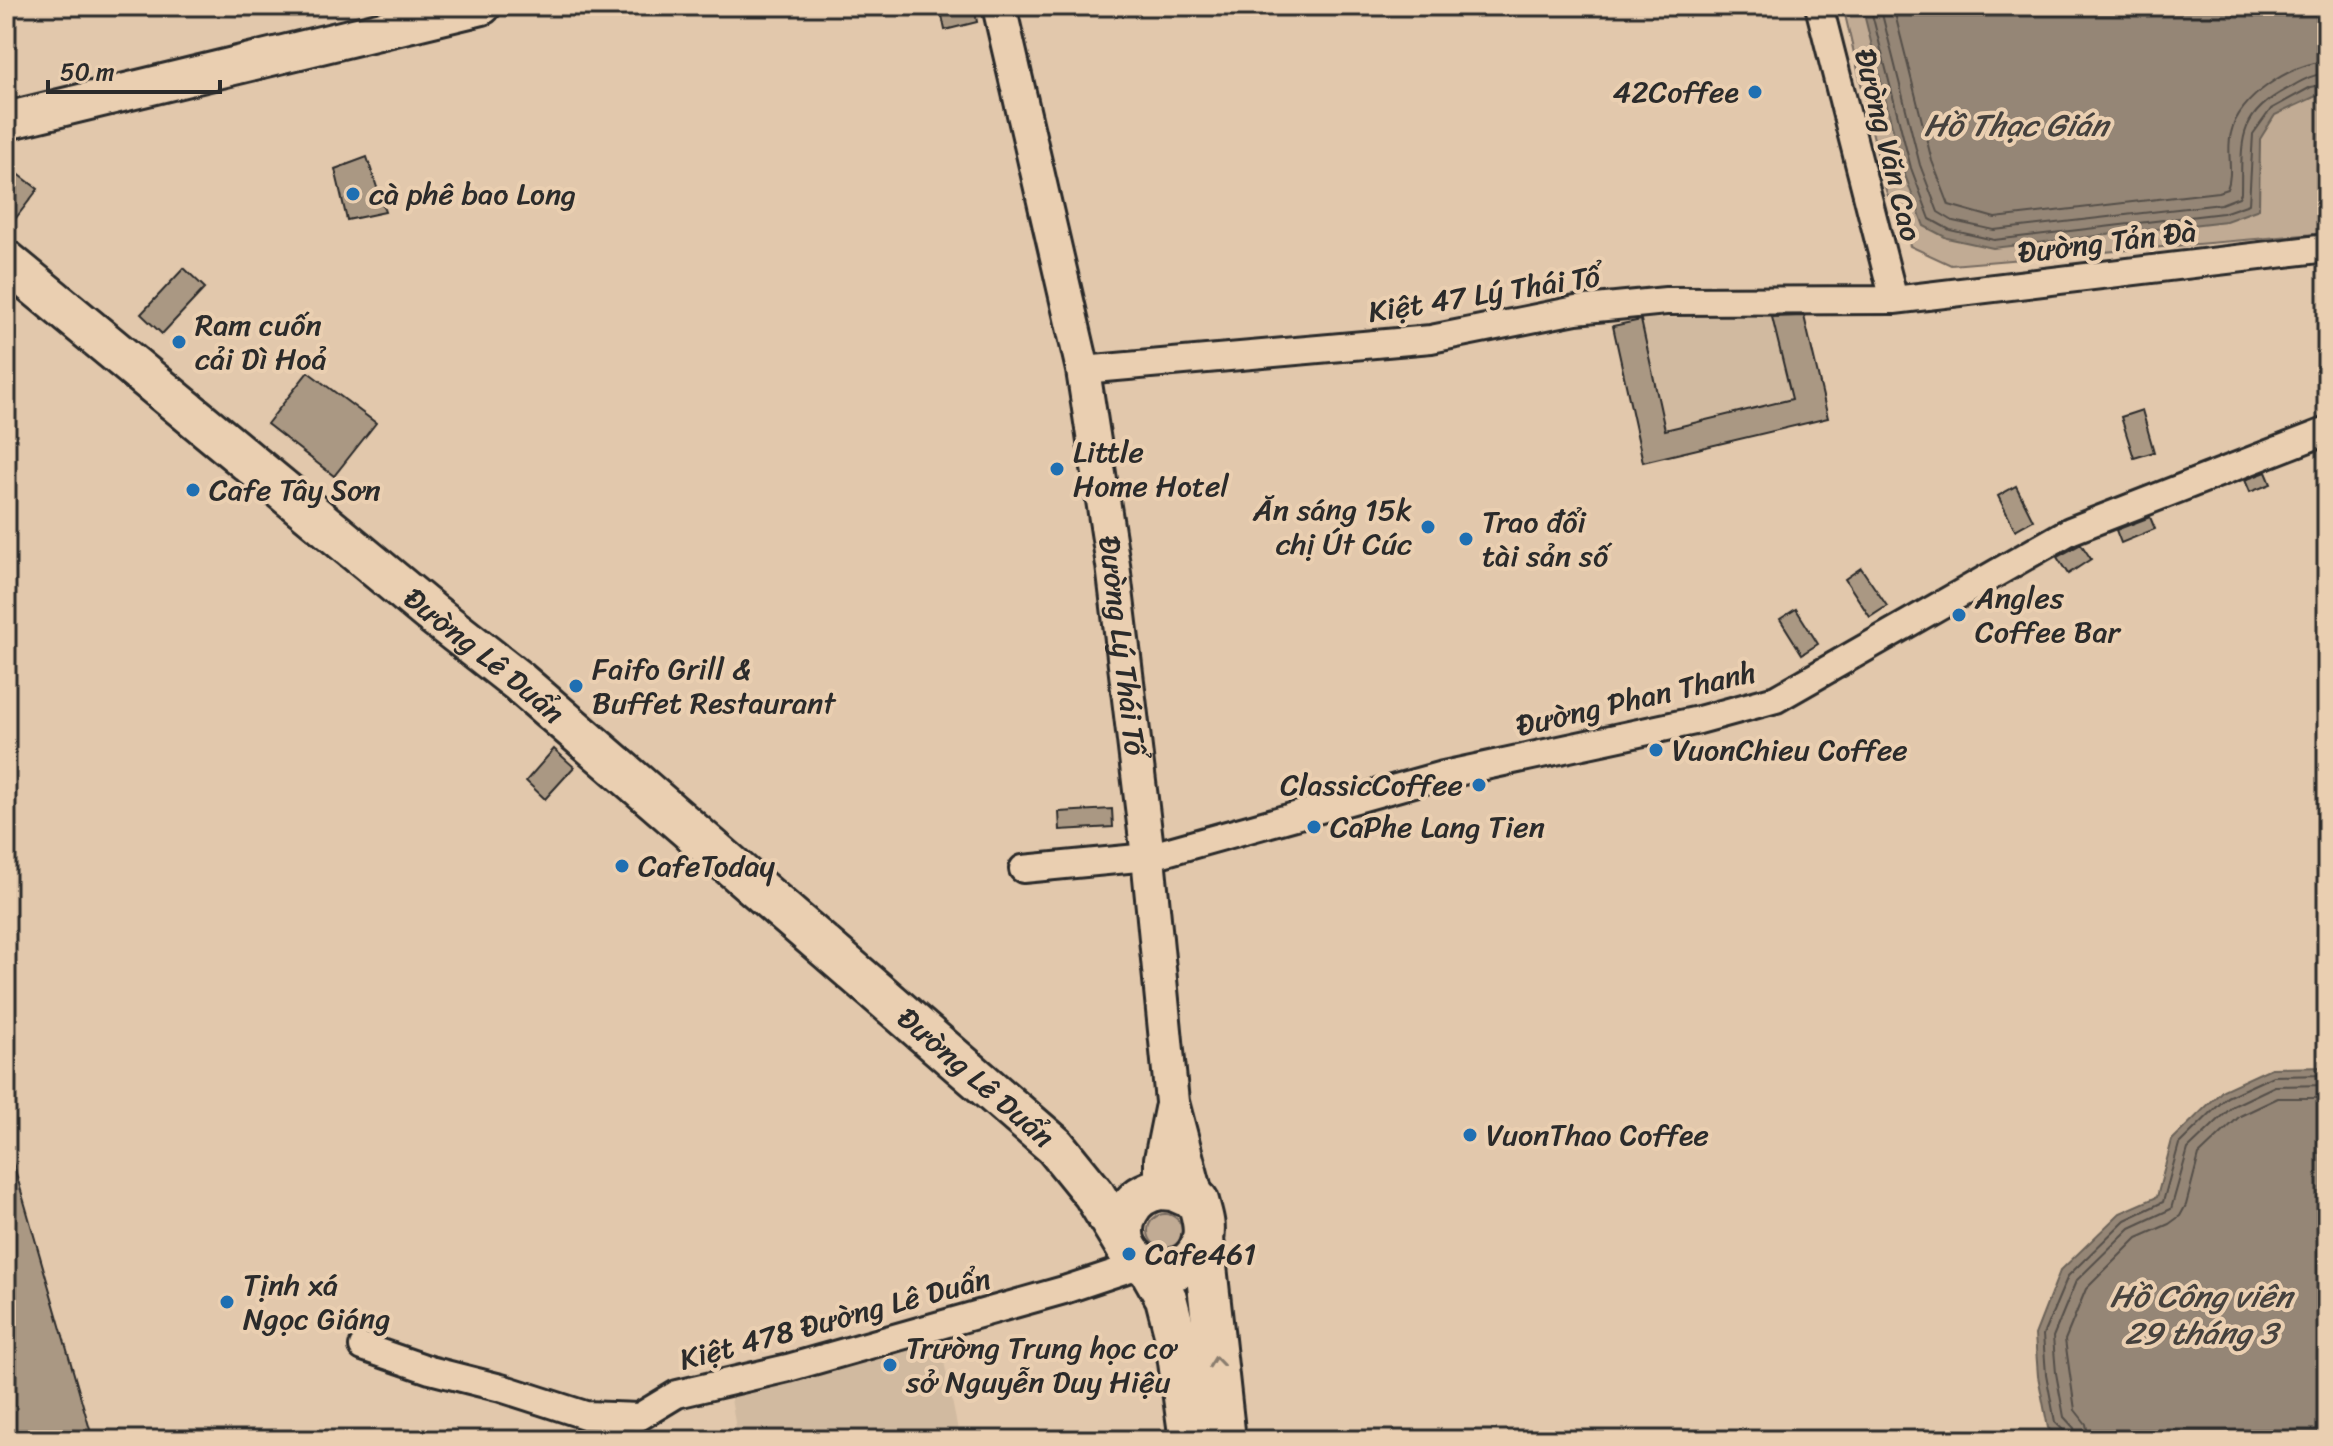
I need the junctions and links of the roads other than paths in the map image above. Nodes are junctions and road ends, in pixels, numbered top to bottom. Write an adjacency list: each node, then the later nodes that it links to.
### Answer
1 (482, 6): 4 (main road)
2 (999, 6): 8 (street, Đường Lý Thái Tổ)
3 (1819, 6): 7 (street, Đường Văn Cao)
4 (6, 121)
5 (2327, 248): 7 (street, Đường Tản Đà)
6 (6, 261): 12 (main road, Đường Lê Duẩn)
7 (1894, 300): 8 (street, Kiệt 47 Lý Thái Tổ)
8 (1083, 370): 10 (street, Đường Lý Thái Tổ)
9 (2327, 431): 10 (street, Đường Phan Thanh)
10 (1148, 857): 11 (street, Đường Phan Thanh); 13 (street, Đường Lý Thái Tổ)
11 (1023, 869)
12 (1063, 1153): 13 (main road, Đường Lê Duẩn); 14 (main road, Đường Lê Duẩn)
13 (1179, 1205): 14 (main road); 14 (main road); 17 (main road, one-way to 13)
14 (1140, 1261): 15 (street, Kiệt 478 Đường Lê Duẩn); 16 (main road, Đường Lê Duẩn)
15 (363, 1347)
16 (1190, 1440)
17 (1225, 1440)

